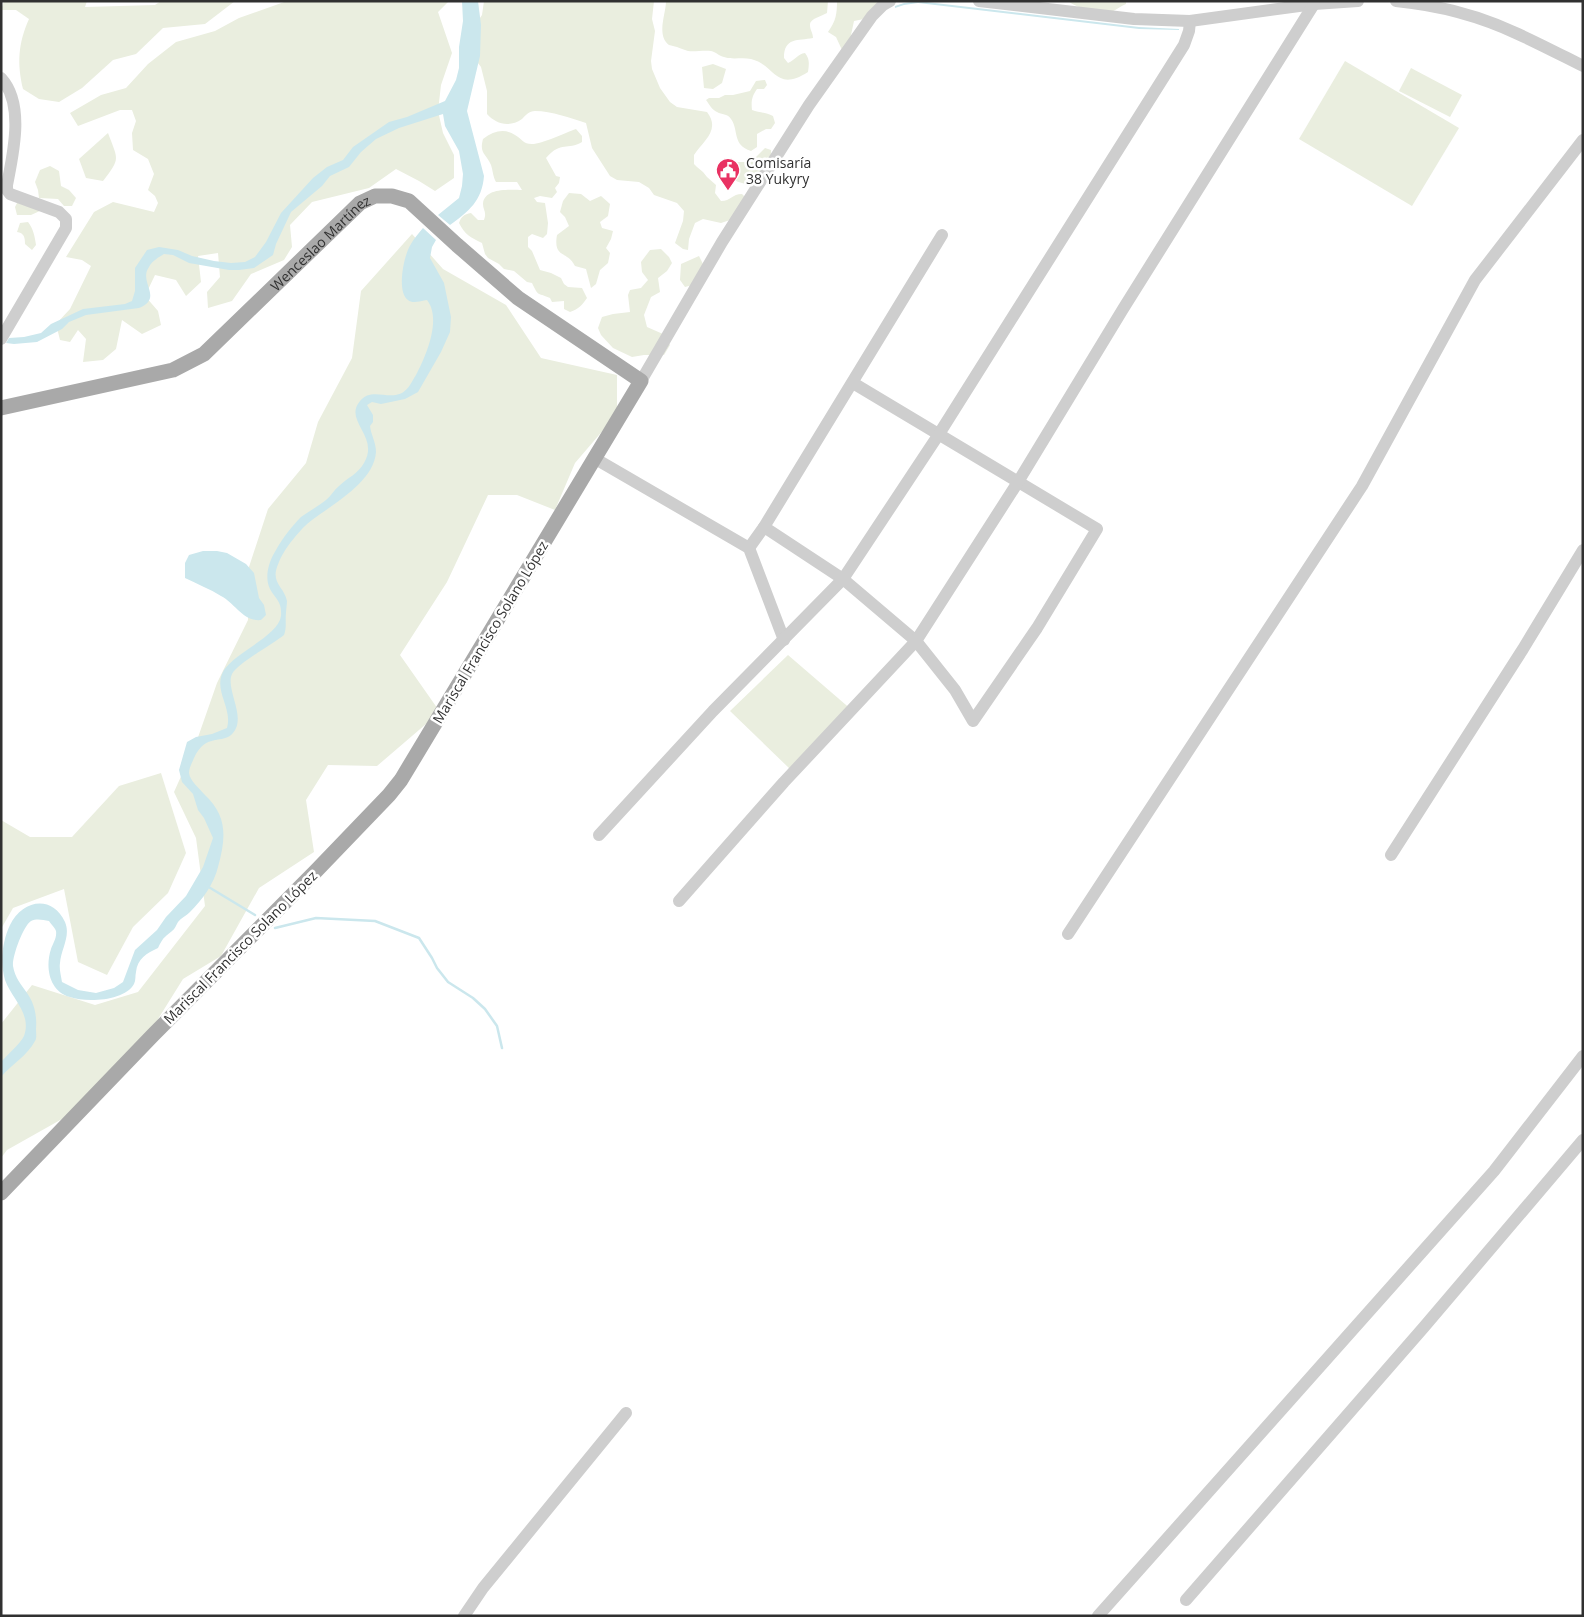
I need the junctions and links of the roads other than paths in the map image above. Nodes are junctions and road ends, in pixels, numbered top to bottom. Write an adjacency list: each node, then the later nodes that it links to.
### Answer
1 (890, 1): 12 (street, Mariscal Francisco Solano López)
2 (978, 1): 6 (street)
3 (1358, 1): 5 (street)
4 (1396, 1): 7 (street)
5 (1314, 4): 6 (street); 17 (street)
6 (1190, 21): 15 (street)
7 (1583, 66)
8 (2, 78): 11 (street)
9 (1583, 140): 27 (street)
10 (942, 235): 13 (street)
11 (1, 339)
12 (641, 381): 14 (main road, Wenceslao Martínez); 16 (main road, Mariscal Francisco Solano López)
13 (853, 383): 15 (street); 18 (street)
14 (1, 408)
15 (939, 434): 17 (street); 21 (street)
16 (594, 458): 19 (street); 30 (main road, Mariscal Francisco Solano López)
17 (1018, 482): 23 (street); 23 (street)
18 (764, 528): 19 (street); 21 (street)
19 (749, 548): 22 (street)
20 (1583, 550): 25 (street)
21 (843, 579): 22 (street); 23 (street)
22 (784, 640): 24 (street)
23 (916, 640): 26 (street)
24 (599, 835)
25 (1391, 855)
26 (679, 901)
27 (1068, 934)
28 (1583, 1056): 34 (street)
29 (1583, 1140): 32 (street)
30 (1, 1193)
31 (626, 1413): 33 (street)
32 (1186, 1600)
33 (464, 1616)
34 (1098, 1616)

